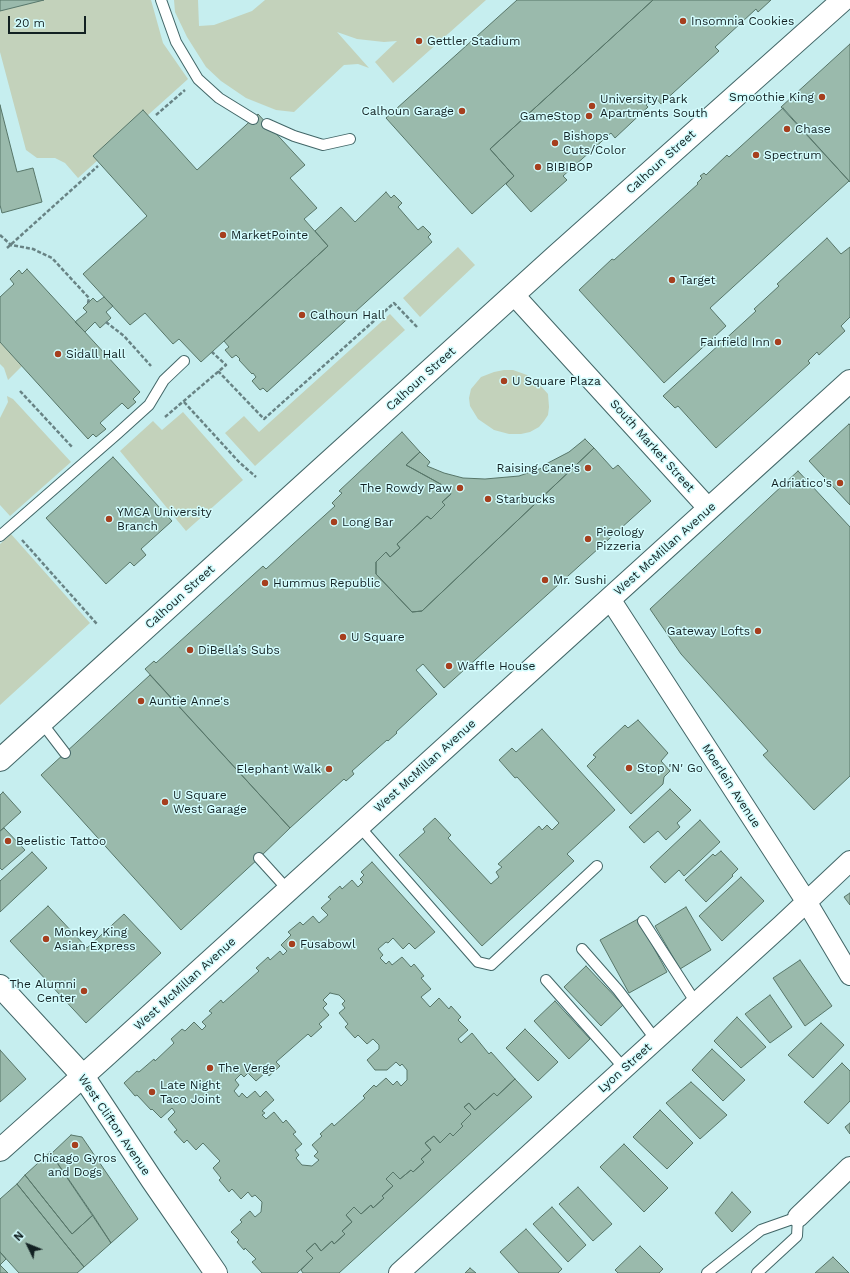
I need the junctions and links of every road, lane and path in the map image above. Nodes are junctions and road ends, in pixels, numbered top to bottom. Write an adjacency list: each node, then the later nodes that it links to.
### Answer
1 (162, 0): 3 (lane)
2 (843, 0): 12 (main road, Calhoun Street)
3 (198, 79): 4 (path); 5 (lane)
4 (156, 115)
5 (253, 119)
6 (267, 124): 7 (lane)
7 (350, 139)
8 (98, 166): 10 (path)
9 (0, 235): 10 (path)
10 (11, 245): 11 (path); 13 (path)
11 (7, 248)
12 (514, 295): 24 (street, South Market Street); 29 (main road, Calhoun Street)
13 (88, 303)
14 (106, 322): 19 (path)
15 (417, 326): 18 (path)
16 (212, 352): 18 (path)
17 (184, 361): 19 (lane)
18 (218, 371): 23 (path)
19 (164, 380): 22 (lane)
20 (850, 382): 24 (main road, West McMillan Avenue)
21 (20, 391): 22 (path)
22 (85, 462): 25 (lane)
23 (256, 477)
24 (709, 509): 27 (main road, West McMillan Avenue)
25 (10, 527): 26 (lane); 28 (path)
26 (0, 536)
27 (610, 599): 32 (main road, West McMillan Avenue); 37 (street, Moerlein Avenue)
28 (96, 624)
29 (42, 723): 30 (lane); 31 (main road, Calhoun Street)
30 (65, 753)
31 (0, 760)
32 (359, 826): 35 (lane); 36 (main road, West McMillan Avenue)
33 (259, 858): 36 (lane)
34 (850, 861): 37 (street, Lyon Street)
35 (597, 866)
36 (288, 890): 46 (main road, West McMillan Avenue)
37 (806, 902): 40 (street, Moerlein Avenue); 43 (street, Lyon Street)
38 (644, 921): 43 (lane)
39 (582, 949): 44 (lane)
40 (850, 975)
41 (546, 980): 45 (lane)
42 (0, 986): 46 (main road, West Clifton Avenue)
43 (696, 1003): 44 (street, Lyon Street)
44 (656, 1040): 45 (street, Lyon Street)
45 (624, 1068): 51 (street, Lyon Street)
46 (83, 1076): 47 (main road, West McMillan Avenue); 50 (main road, West Clifton Avenue)
47 (0, 1150)
48 (850, 1167): 49 (street)
49 (798, 1216): 52 (lane); 53 (lane)
50 (216, 1273)
51 (400, 1273)
52 (707, 1273)
53 (757, 1273)

